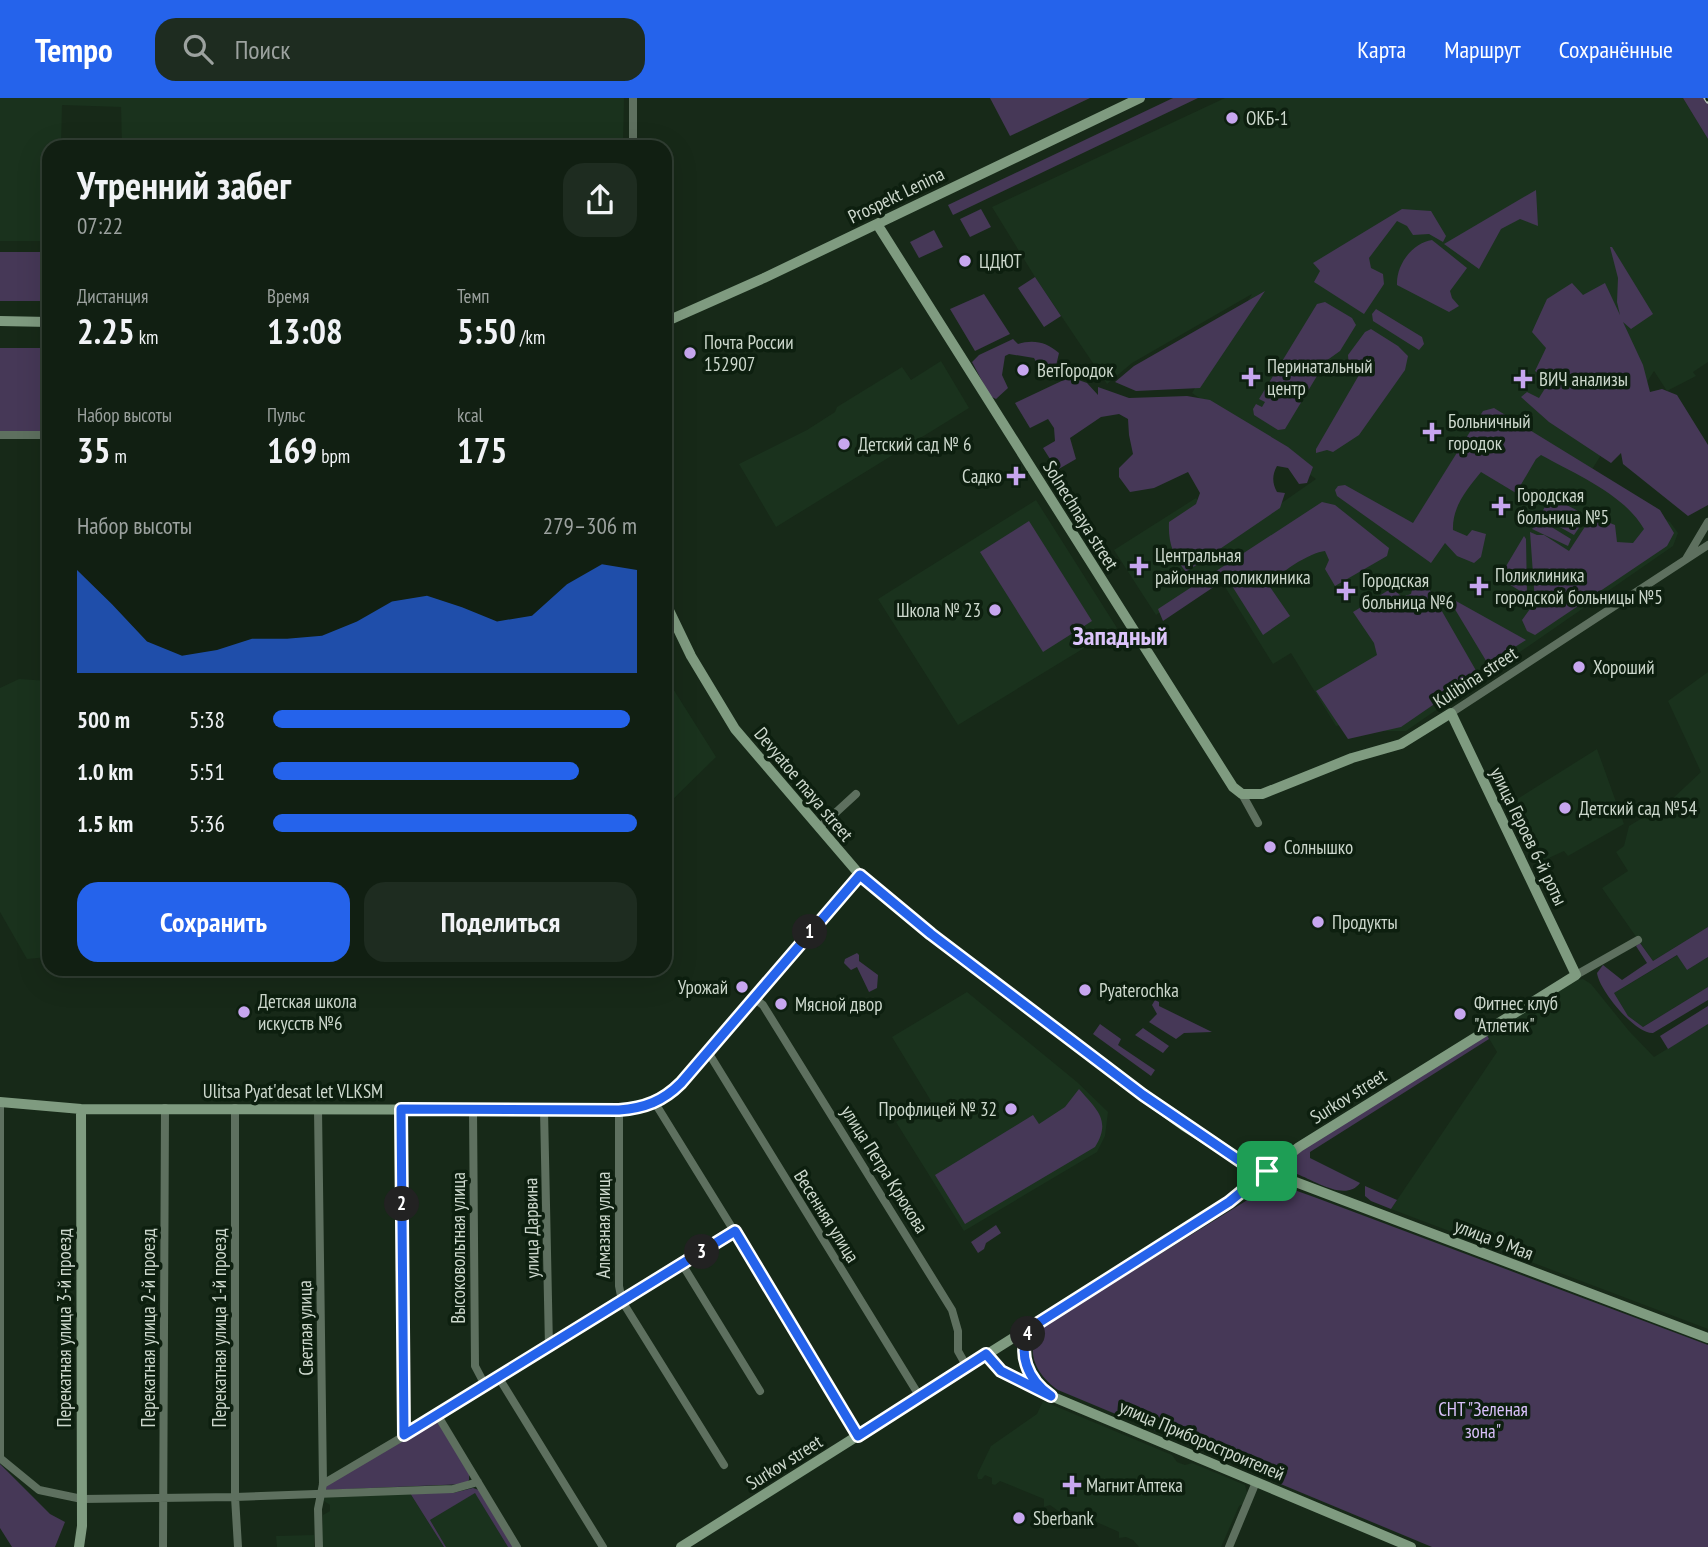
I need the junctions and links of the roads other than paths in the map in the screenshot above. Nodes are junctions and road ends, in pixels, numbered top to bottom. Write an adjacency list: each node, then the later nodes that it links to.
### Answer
1 (633, 98): 3 (street)
2 (1140, 98): 4 (main road, Prospekt Lenina)
3 (633, 140)
4 (877, 223): 5 (main road, Prospekt Lenina); 16 (main road, Solnechnaya street)
5 (672, 319)
6 (0, 321): 7 (main road)
7 (42, 322)
8 (0, 435): 9 (street)
9 (42, 435)
10 (1708, 522): 12 (street)
11 (1708, 545): 12 (street, Kulibina street)
12 (1686, 559): 14 (street, Kulibina street)
13 (672, 617): 18 (main road, Devyatoe maya street)
14 (1451, 713): 16 (main road, Kulibina street); 21 (main road, улица Героев 6-й роты)
15 (856, 794): 18 (street)
16 (1242, 794): 17 (street, Solnechnaya street)
17 (1258, 823)
18 (819, 828): 19 (main road, Devyatoe maya street)
19 (860, 875): 22 (main road, Ulitsa Pyat'desat let VLKSM); 34 (main road, Devyatoe maya street)
20 (1638, 940): 21 (street)
21 (1576, 975): 34 (main road, Surkov street)
22 (754, 998): 23 (main road, Ulitsa Pyat'desat let VLKSM); 42 (street, улица Петра Крюкова)
23 (708, 1052): 25 (main road, Ulitsa Pyat'desat let VLKSM); 47 (street, Весенняя улица)
24 (0, 1102): 26 (main road, Ulitsa Pyat'desat let VLKSM); 51 (street)
25 (655, 1103): 33 (main road, Ulitsa Pyat'desat let VLKSM); 35 (street)
26 (81, 1108): 27 (main road, Ulitsa Pyat'desat let VLKSM); 59 (main road, Перекатная улица 3-й проезд)
27 (165, 1108): 28 (main road, Ulitsa Pyat'desat let VLKSM); 57 (street, Перекатная улица 2-й проезд)
28 (235, 1108): 29 (main road, Ulitsa Pyat'desat let VLKSM); 58 (street, Перекатная улица 1-й проезд)
29 (318, 1109): 30 (main road, Ulitsa Pyat'desat let VLKSM); 55 (street, Светлая улица)
30 (401, 1109): 31 (main road, Ulitsa Pyat'desat let VLKSM); 49 (street)
31 (473, 1109): 32 (main road, Ulitsa Pyat'desat let VLKSM); 44 (street, Высоковольтная улица)
32 (544, 1110): 33 (main road, Ulitsa Pyat'desat let VLKSM); 40 (street, улица Дарвина)
33 (619, 1110): 37 (street, Алмазная улица)
34 (1267, 1171): 38 (main road, Surkov street); 39 (main road, улица 9 Мая)
35 (735, 1231): 36 (street); 50 (street)
36 (682, 1264): 37 (street); 45 (street)
37 (622, 1301): 40 (street); 52 (street, Алмазная улица)
38 (1038, 1322): 41 (main road, Surkov street); 46 (main road)
39 (1708, 1338)
40 (549, 1347): 43 (street)
41 (986, 1354): 42 (main road, Surkov street); 46 (main road, улица Приборостроителей)
42 (967, 1367): 47 (main road, Surkov street)
43 (499, 1378): 44 (street); 65 (street)
44 (485, 1385): 48 (street)
45 (760, 1391)
46 (1051, 1396): 54 (main road, улица Приборостроителей)
47 (920, 1397): 50 (main road, Surkov street)
48 (438, 1416): 49 (street); 53 (street)
49 (404, 1435): 55 (street)
50 (858, 1436): 66 (main road, Surkov street)
51 (0, 1459): 59 (street)
52 (723, 1465)
53 (478, 1482): 56 (street); 64 (street)
54 (1256, 1482): 67 (street); 68 (main road, улица Приборостроителей)
55 (323, 1484): 56 (street, Светлая улица)
56 (320, 1494): 58 (street); 63 (street, Светлая улица)
57 (163, 1497): 58 (street); 59 (street); 61 (street, Перекатная улица 2-й проезд)
58 (235, 1497): 62 (street, Перекатная улица 1-й проезд)
59 (82, 1499): 60 (main road, Перекатная улица 3-й проезд)
60 (79, 1547)
61 (163, 1547)
62 (238, 1547)
63 (318, 1547)
64 (517, 1547)
65 (603, 1547)
66 (681, 1547)
67 (1228, 1547)
68 (1411, 1547)

